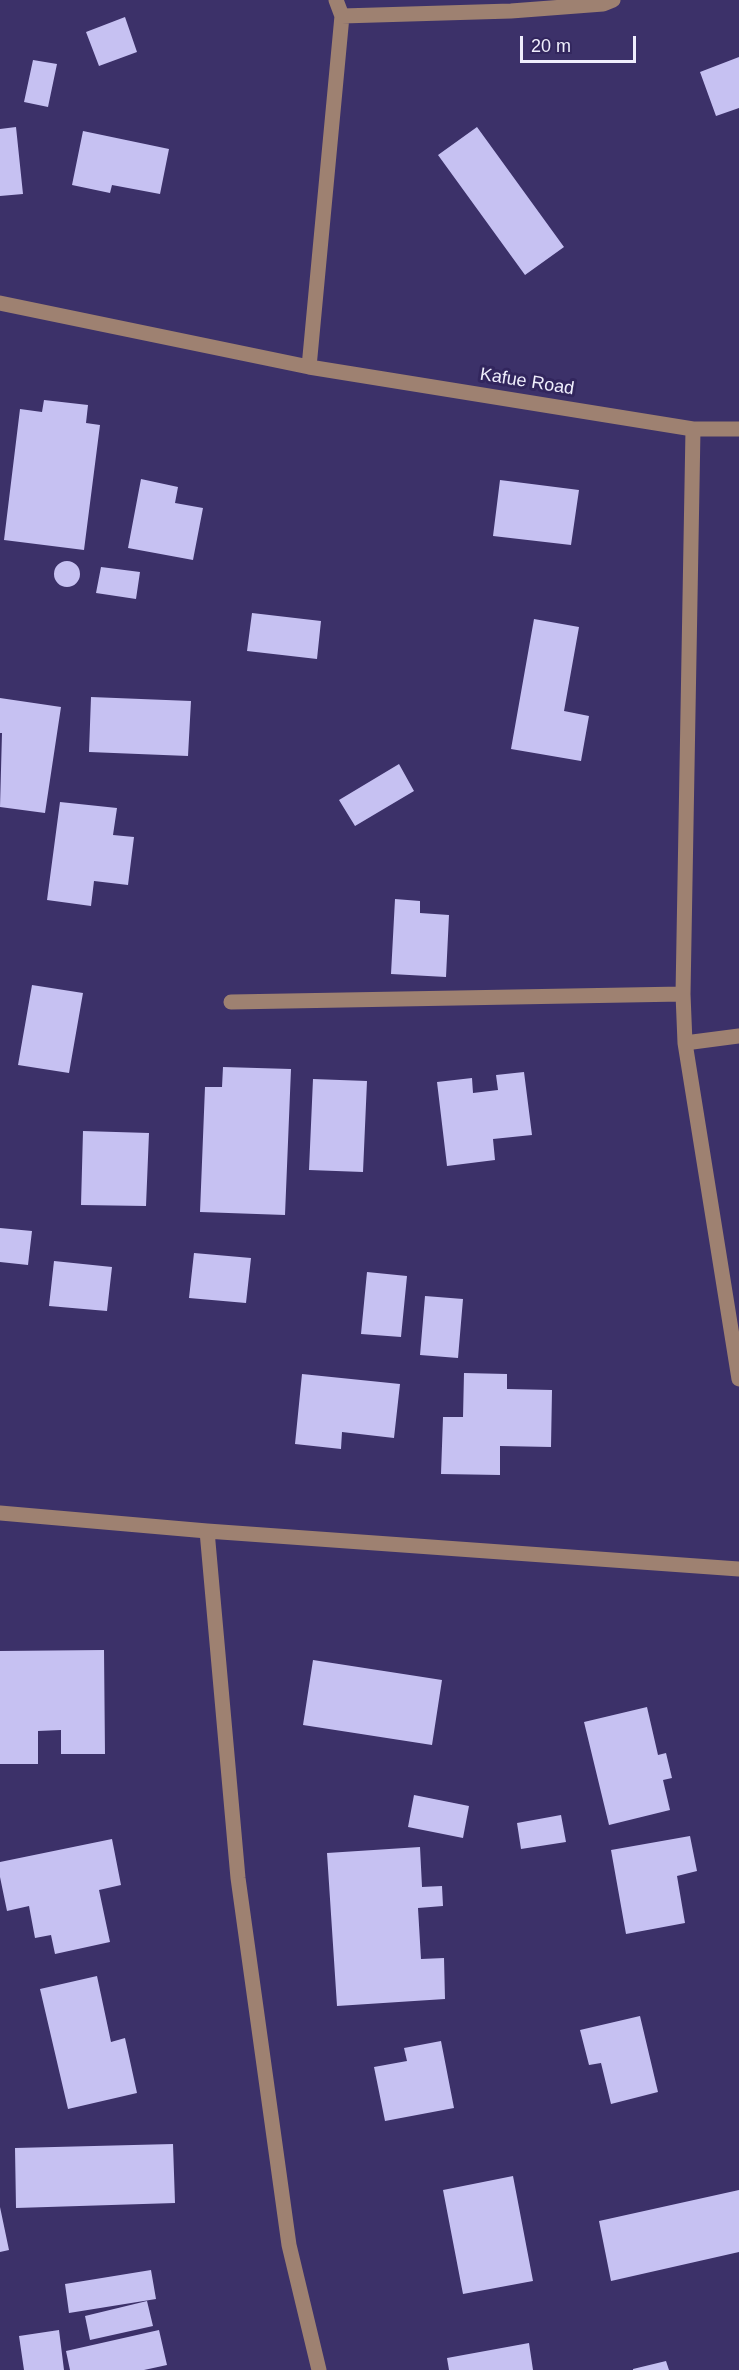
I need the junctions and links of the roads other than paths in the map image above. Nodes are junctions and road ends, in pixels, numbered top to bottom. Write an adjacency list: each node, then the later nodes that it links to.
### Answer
1 (336, 0): 3 (street)
2 (613, 0): 3 (street)
3 (342, 16): 5 (street)
4 (0, 303): 5 (street, Kafue Road)
5 (309, 367): 6 (street, Kafue Road)
6 (693, 429): 7 (street, Kafue Road); 8 (street)
7 (739, 429)
8 (683, 994): 9 (street); 11 (street)
9 (231, 1002)
10 (739, 1036): 11 (street)
11 (685, 1043): 12 (street)
12 (739, 1379)
13 (0, 1514): 14 (street)
14 (207, 1531): 15 (street); 16 (street)
15 (739, 1569)
16 (318, 2370)

